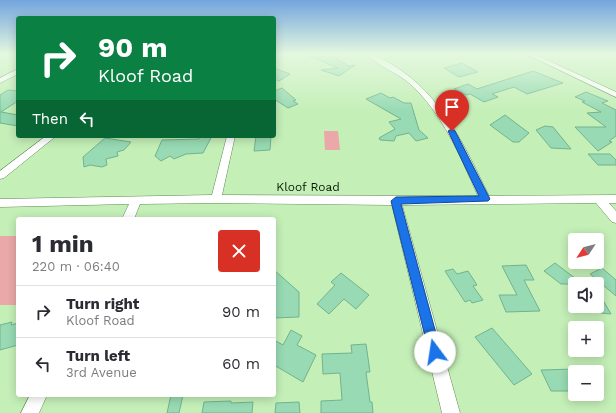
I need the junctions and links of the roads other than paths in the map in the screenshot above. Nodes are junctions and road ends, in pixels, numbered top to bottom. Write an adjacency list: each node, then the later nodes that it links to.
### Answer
1 (14, 73): 4 (street)
2 (399, 73): 10 (street)
3 (570, 73): 5 (street)
4 (0, 81)
5 (616, 95)
6 (49, 138): 8 (street)
7 (231, 138): 9 (street)
8 (0, 176)
9 (216, 199): 13 (street, Kloof Road); 14 (street, Kloof Road)
10 (485, 199): 11 (street, Kloof Road); 13 (street, Kloof Road)
11 (599, 199): 12 (street, Kloof Road); 17 (street)
12 (616, 199)
13 (396, 201): 20 (street)
14 (136, 202): 15 (street, Kloof Road); 16 (street)
15 (0, 203)
16 (129, 217)
17 (616, 219)
18 (38, 397): 19 (street)
19 (30, 413)
20 (450, 413)

